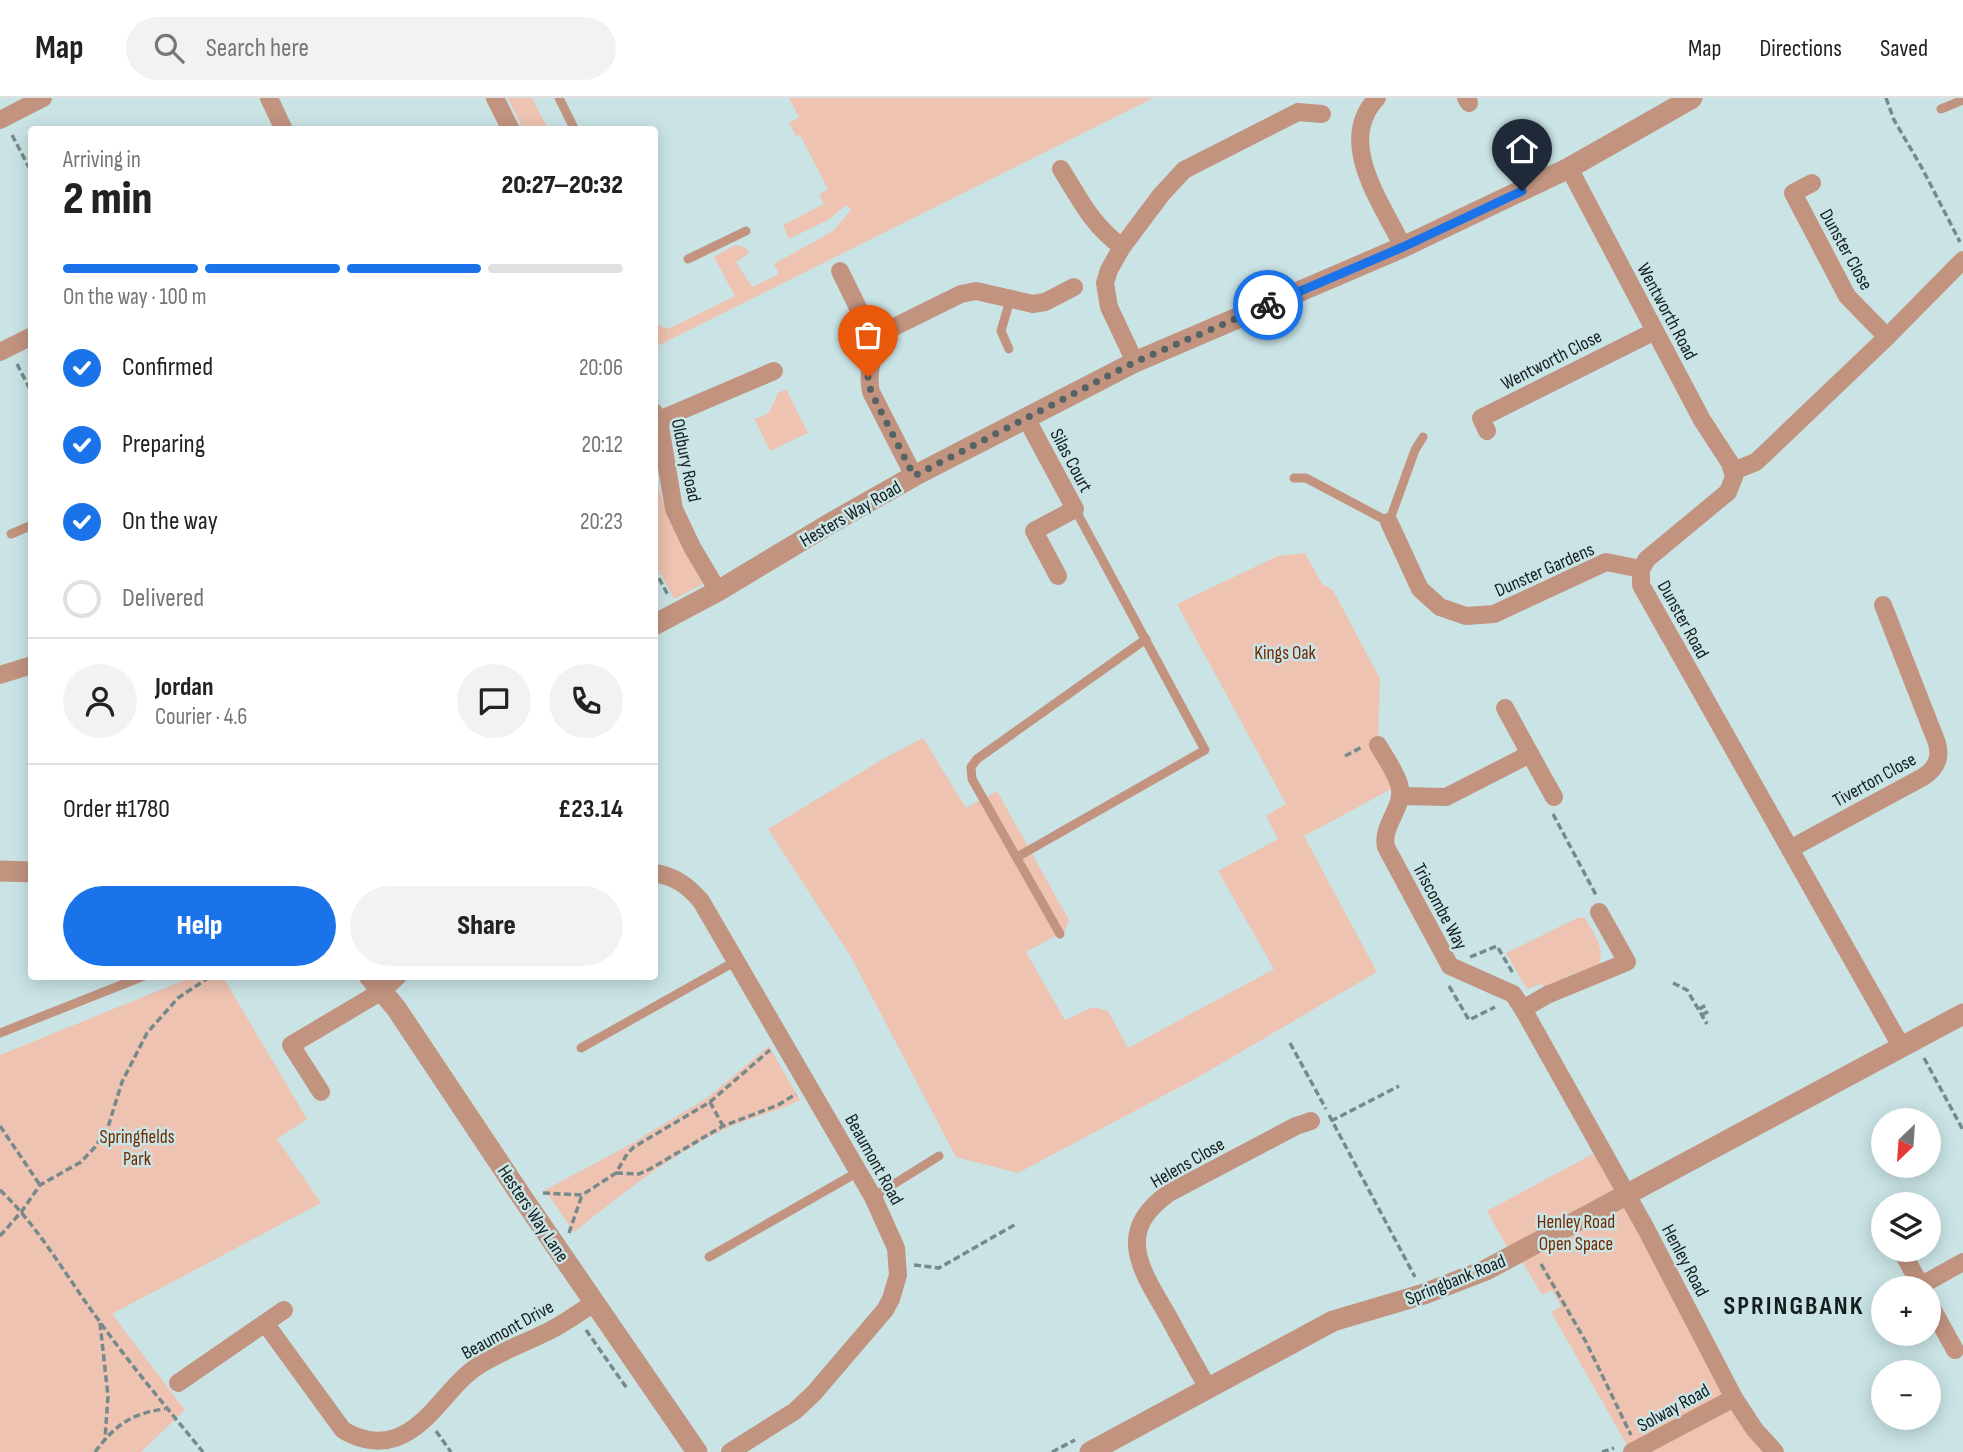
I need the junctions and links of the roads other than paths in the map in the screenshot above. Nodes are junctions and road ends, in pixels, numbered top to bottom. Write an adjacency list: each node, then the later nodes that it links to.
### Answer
1 (43, 98): 11 (street)
2 (269, 98): 12 (street)
3 (495, 98): 13 (street)
4 (559, 98): 14 (lane)
5 (1377, 98): 20 (street)
6 (1692, 98): 8 (street, Hesters Way Road)
7 (1963, 100): 9 (lane)
8 (1668, 104): 15 (street, Hesters Way Road)
9 (1941, 109)
10 (1322, 114): 19 (street)
11 (2, 119)
12 (282, 126)
13 (509, 126)
14 (573, 126)
15 (1569, 168): 20 (street, Hesters Way Road); 26 (street, Wentworth Road)
16 (1061, 169): 19 (street)
17 (1812, 183): 27 (street, Dunster Close)
18 (746, 231): 21 (lane)
19 (1122, 247): 32 (street)
20 (1403, 247): 32 (street, Hesters Way Road)
21 (688, 259)
22 (1963, 260): 27 (street)
23 (840, 271): 29 (street)
24 (1073, 287): 25 (street)
25 (1010, 300): 29 (street); 30 (lane)
26 (1655, 331): 37 (street, Wentworth Close); 39 (street, Wentworth Road)
27 (1886, 337): 39 (street)
28 (28, 339): 31 (street)
29 (880, 340): 40 (street)
30 (1009, 349)
31 (4, 350)
32 (1135, 362): 35 (street, Hesters Way Road)
33 (775, 371): 34 (street)
34 (658, 416)
35 (1026, 418): 40 (street, Hesters Way Road); 42 (street, Silas Court)
36 (658, 421): 48 (street, Oldbury Road)
37 (1488, 432)
38 (1423, 437): 43 (lane)
39 (1733, 471): 46 (street, Dunster Road)
40 (914, 476): 48 (street, Hesters Way Road)
41 (1294, 478): 43 (lane)
42 (1075, 509): 47 (street, Silas Court); 51 (lane)
43 (1389, 522): 46 (street, Dunster Gardens)
44 (28, 527): 45 (lane)
45 (11, 534)
46 (1641, 569): 59 (street, Dunster Road)
47 (1058, 576)
48 (718, 591): 50 (street, Hesters Way Road)
49 (1883, 605): 59 (street, Tiverton Close)
50 (658, 623)
51 (1146, 639): 60 (lane); 60 (lane)
52 (28, 666): 53 (street)
53 (0, 675)
54 (1506, 708): 56 (street)
55 (1373, 744): 57 (street)
56 (1530, 754): 57 (street); 58 (street)
57 (1400, 796): 69 (street, Triscombe Way)
58 (1552, 802)
59 (1790, 849): 72 (street, Dunster Road)
60 (1017, 857): 65 (lane)
61 (0, 871): 62 (street)
62 (28, 872)
63 (658, 874): 66 (street, Beaumont Road)
64 (1598, 903): 69 (street)
65 (1060, 934)
66 (736, 961): 73 (lane); 77 (street, Beaumont Road)
67 (134, 980): 71 (lane)
68 (383, 981): 74 (street); 83 (street, Hesters Way Lane)
69 (1523, 1009): 78 (street, Triscombe Way)
70 (1963, 1014): 72 (street, Springbank Road)
71 (0, 1033)
72 (1901, 1046): 78 (street, Springbank Road)
73 (581, 1048)
74 (321, 1092)
75 (1311, 1121): 89 (street, Helens Close)
76 (939, 1156): 79 (lane)
77 (858, 1171): 79 (street, Beaumont Road); 80 (lane)
78 (1625, 1194): 89 (street, Springbank Road); 90 (street, Henley Road)
79 (873, 1197): 93 (street, Beaumont Road)
80 (709, 1257)
81 (1963, 1262): 82 (street)
82 (1941, 1279)
83 (595, 1302): 85 (street, Beaumont Drive); 92 (street, Hesters Way Lane)
84 (284, 1310): 85 (street)
85 (265, 1323): 88 (street)
86 (1941, 1324): 87 (street)
87 (1955, 1350)
88 (178, 1383)
89 (1208, 1388): 94 (street, Springbank Road)
90 (1734, 1398): 91 (street, Solway Road); 95 (street, Henley Road)
91 (1633, 1446)
92 (697, 1452)
93 (730, 1452)
94 (1090, 1452)
95 (1775, 1452)

